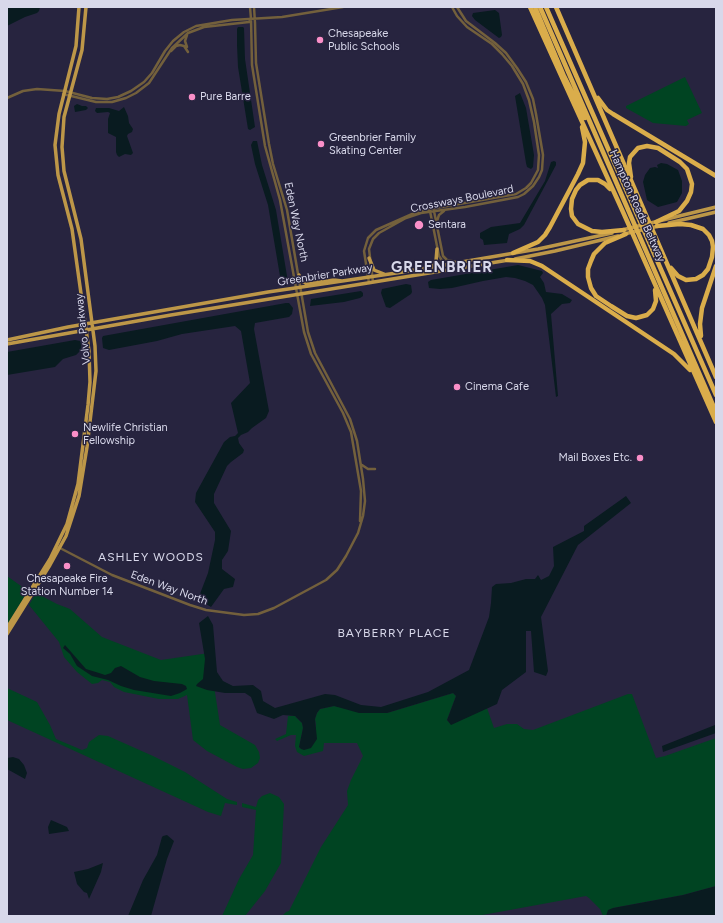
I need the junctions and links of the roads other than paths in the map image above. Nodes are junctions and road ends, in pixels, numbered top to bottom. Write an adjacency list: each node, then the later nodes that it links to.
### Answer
1 (80, 7): 20 (main road, Volvo Parkway)
2 (86, 7): 21 (main road, Volvo Parkway)
3 (250, 7): 15 (street, Eden Way North)
4 (254, 7): 14 (street, Eden Way North)
5 (343, 7): 14 (street)
6 (452, 7): 29 (street, Crossways Boulevard)
7 (456, 7): 30 (street, Crossways Boulevard)
8 (530, 7): 23 (highway)
9 (534, 7): 24 (highway)
10 (541, 7): 24 (highway, Hampton Roads Beltway); 65 (highway)
11 (548, 7): 64 (highway, Hampton Roads Beltway); 66 (highway)
12 (556, 7): 17 (highway)
13 (559, 7): 17 (highway)
14 (255, 19): 15 (street); 48 (street, Eden Way North)
15 (251, 20): 16 (street); 21 (street); 52 (street, Eden Way North)
16 (188, 34): 18 (street); 18 (street)
17 (571, 42): 19 (highway)
18 (167, 54): 21 (street)
19 (587, 78): 25 (highway); 26 (highway)
20 (64, 92): 21 (street); 22 (street); 56 (main road, Volvo Parkway)
21 (70, 94): 55 (main road, Volvo Parkway)
22 (7, 98)
23 (576, 108): 31 (highway); 37 (highway)
24 (594, 132): 65 (highway, Hampton Roads Beltway)
25 (716, 176)
26 (632, 187): 34 (highway); 40 (highway)
27 (716, 207): 34 (main road, Greenbrier Parkway)
28 (430, 210): 29 (street, Crossways Boulevard); 36 (street); 38 (street, Crossways Boulevard); 49 (street, Crossways Boulevard)
29 (434, 210): 30 (street, Crossways Boulevard); 33 (street)
30 (447, 210): 33 (street)
31 (623, 212): 35 (highway); 46 (highway)
32 (716, 212): 34 (main road, Greenbrier Parkway)
33 (436, 223): 41 (street)
34 (657, 224): 35 (main road, Greenbrier Parkway); 40 (highway)
35 (625, 232): 37 (main road, Greenbrier Parkway); 39 (main road, Greenbrier Parkway); 46 (highway)
36 (437, 249): 42 (street); 44 (main road)
37 (513, 253): 41 (main road, Greenbrier Parkway)
38 (369, 258): 47 (main road); 49 (street, Crossways Boulevard)
39 (507, 260): 45 (main road, Greenbrier Parkway); 63 (highway)
40 (665, 260): 61 (highway)
41 (458, 262): 42 (main road, Greenbrier Parkway)
42 (445, 264): 44 (main road, Greenbrier Parkway); 45 (street)
43 (716, 266): 61 (highway)
44 (430, 267): 47 (main road, Greenbrier Parkway)
45 (457, 268): 51 (main road, Greenbrier Parkway)
46 (648, 269): 63 (highway)
47 (388, 274): 49 (main road, Greenbrier Parkway)
48 (299, 275): 50 (main road); 53 (street, Eden Way North)
49 (369, 277): 50 (main road, Greenbrier Parkway); 51 (street, Crossways Boulevard)
50 (343, 281): 53 (main road, Greenbrier Parkway)
51 (371, 283): 54 (main road, Greenbrier Parkway)
52 (296, 288): 53 (main road, Greenbrier Parkway); 54 (street, Eden Way North); 55 (main road, Greenbrier Parkway)
53 (301, 288): 54 (street, Eden Way North)
54 (299, 294): 57 (main road, Greenbrier Parkway); 69 (street, Eden Way North); 71 (street, Eden Way North)
55 (93, 323): 56 (main road, Greenbrier Parkway); 57 (main road, Volvo Parkway)
56 (85, 324): 58 (main road, Volvo Parkway); 59 (main road, Greenbrier Parkway)
57 (94, 328): 58 (main road, Greenbrier Parkway); 72 (main road, Volvo Parkway)
58 (86, 330): 60 (main road, Greenbrier Parkway); 72 (main road, Volvo Parkway)
59 (7, 340)
60 (7, 344)
61 (705, 352): 62 (highway)
62 (716, 377)
63 (698, 384): 68 (highway)
64 (716, 387)
65 (707, 391): 67 (highway, Hampton Roads Beltway)
66 (716, 395)
67 (716, 412)
68 (716, 422)
69 (362, 464): 70 (street); 71 (street, Eden Way North)
70 (375, 469)
71 (360, 525): 72 (street, Eden Way North)
72 (59, 548): 73 (main road, Volvo Parkway); 74 (main road, Volvo Parkway)
73 (7, 628)
74 (7, 634)

